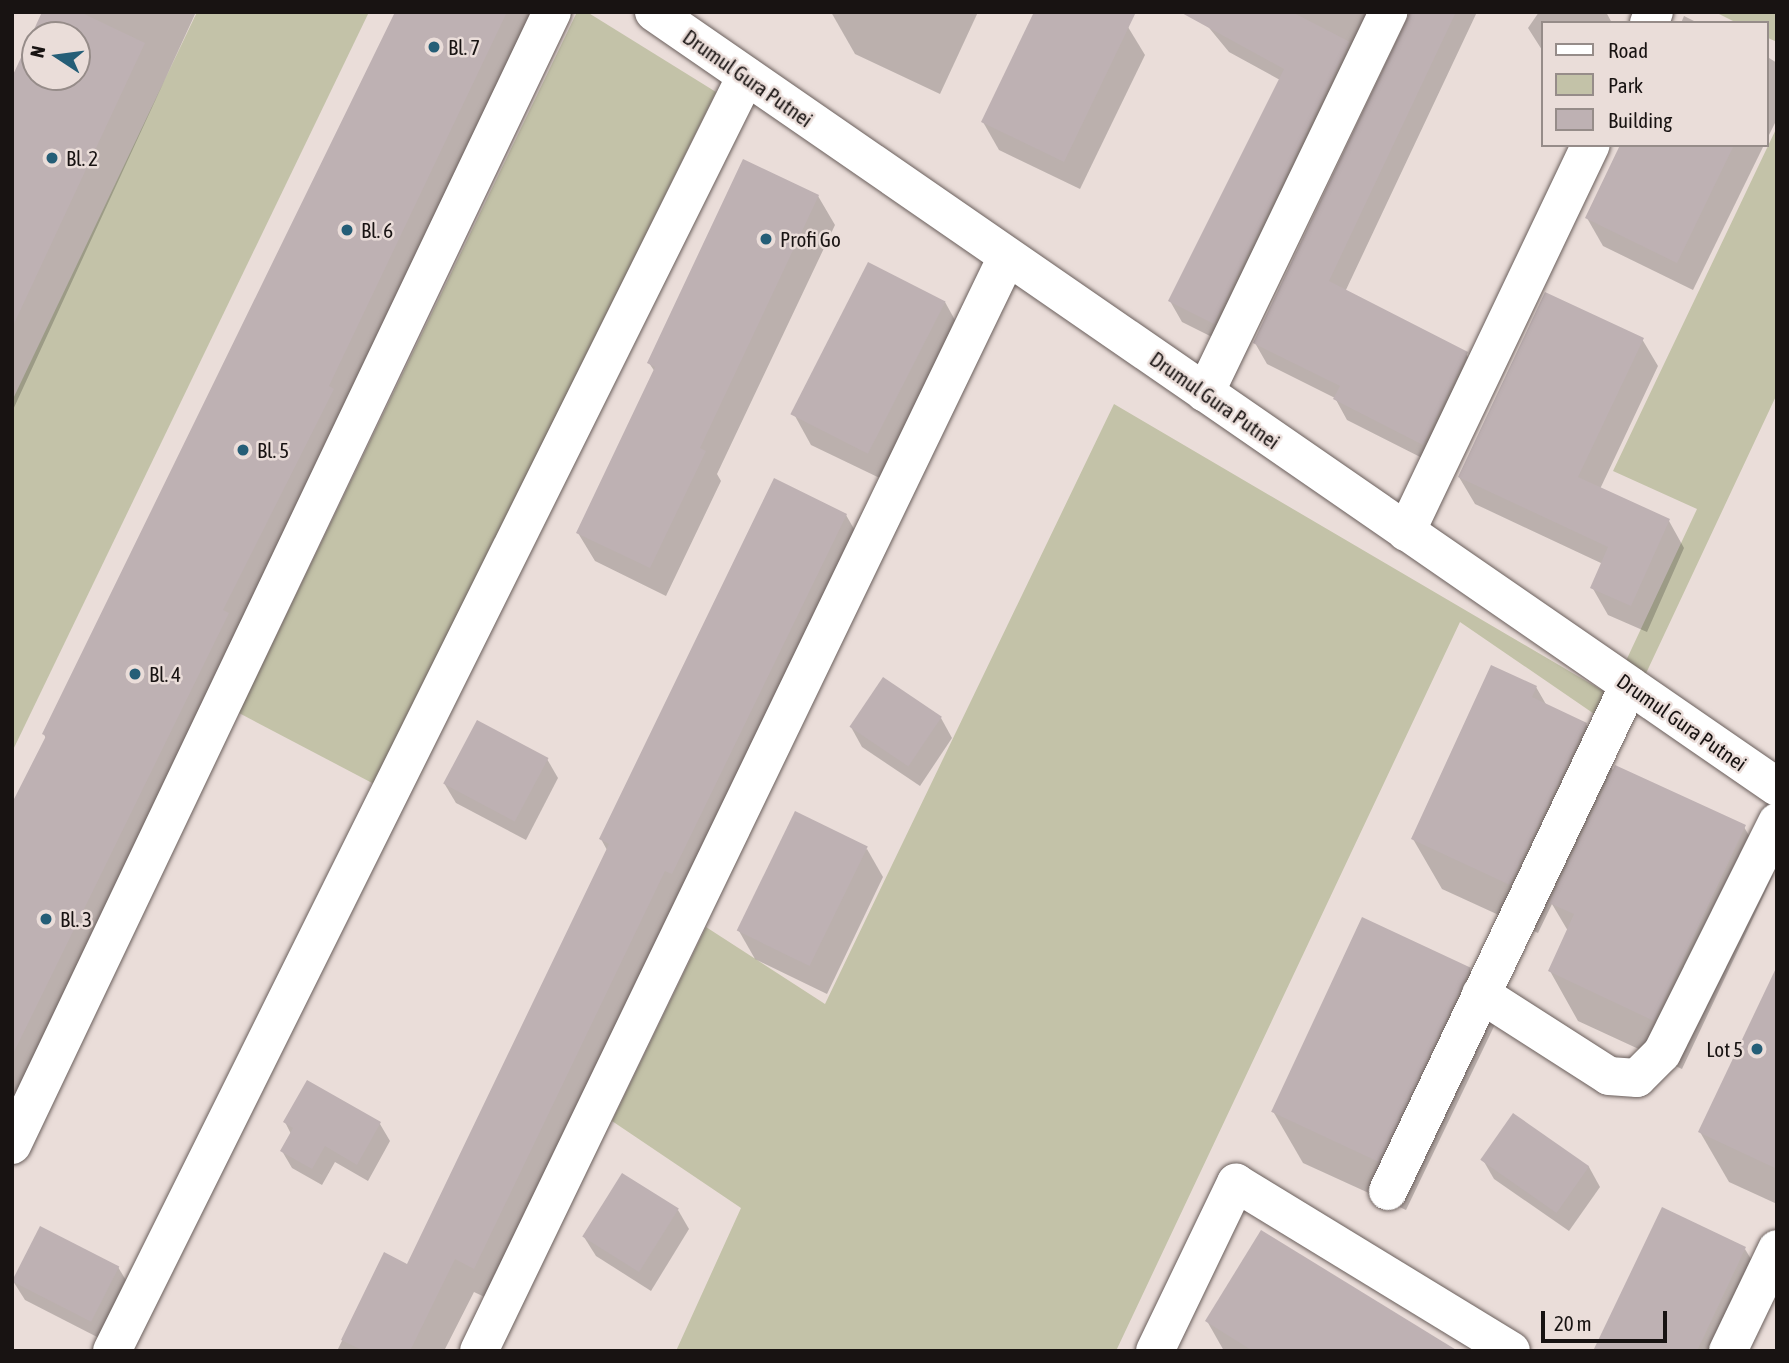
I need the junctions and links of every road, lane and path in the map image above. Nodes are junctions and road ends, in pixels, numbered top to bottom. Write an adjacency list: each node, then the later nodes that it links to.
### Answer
1 (552, 12): 13 (street)
2 (654, 12): 4 (street, Drumul Gura Putnei)
3 (1388, 12): 7 (street)
4 (746, 76): 6 (street, Drumul Gura Putnei); 16 (street)
5 (1590, 147): 8 (street)
6 (1007, 257): 7 (street, Drumul Gura Putnei); 17 (street)
7 (1205, 393): 8 (street, Drumul Gura Putnei)
8 (1406, 532): 9 (street, Drumul Gura Putnei)
9 (1629, 685): 10 (street, Drumul Gura Putnei); 12 (street)
10 (1777, 787)
11 (1777, 822): 12 (street)
12 (1481, 994): 14 (street)
13 (12, 1145)
14 (1388, 1191)
15 (1777, 1249): 20 (street)
16 (112, 1351)
17 (480, 1351)
18 (1156, 1351): 19 (street)
19 (1511, 1351)
20 (1728, 1351)

